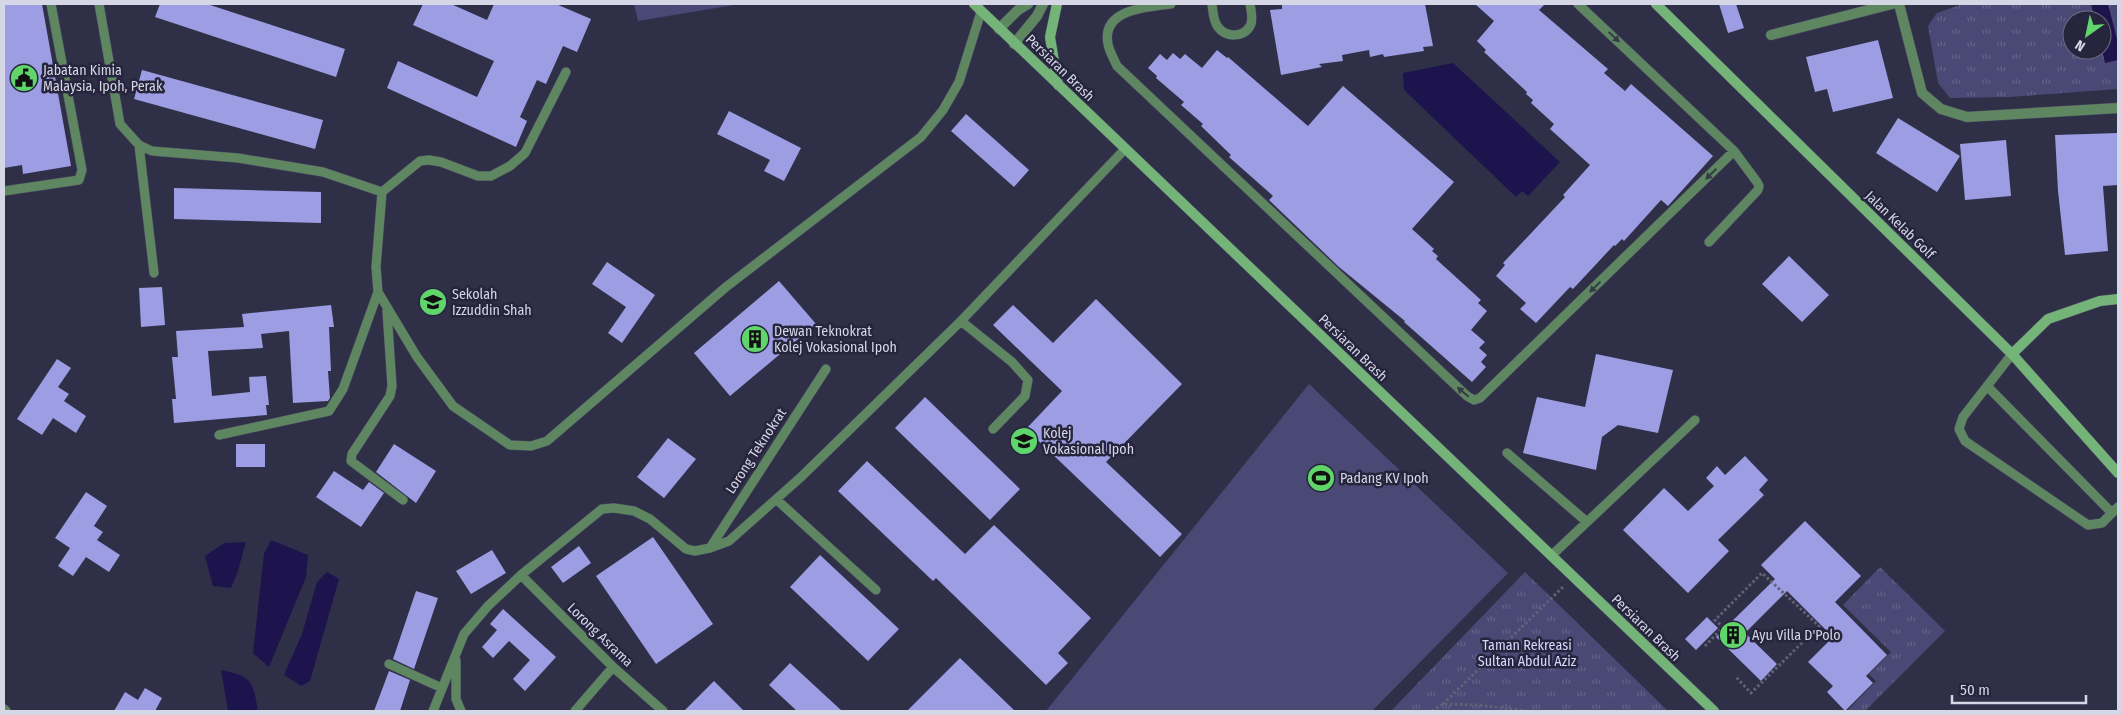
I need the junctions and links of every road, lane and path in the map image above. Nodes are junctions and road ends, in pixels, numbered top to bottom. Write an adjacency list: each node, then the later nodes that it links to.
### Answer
1 (51, 4): 24 (lane)
2 (99, 4): 21 (lane)
3 (974, 4): 14 (street, Persiaran Brash)
4 (1028, 4): 15 (street)
5 (1043, 4): 17 (street)
6 (1057, 4): 19 (street)
7 (1171, 4): 23 (lane, one-way to 7)
8 (1212, 4): 9 (lane)
9 (1250, 4)
10 (1578, 4): 23 (lane, one-way to 23)
11 (1656, 4): 32 (street, Jalan Kelab Golf)
12 (1892, 4): 16 (street)
13 (1899, 4): 20 (street)
14 (981, 12): 15 (street, Persiaran Brash); 30 (lane)
15 (999, 29): 17 (street, Persiaran Brash)
16 (1771, 35)
17 (1014, 44): 19 (street, Persiaran Brash)
18 (566, 72): 25 (lane)
19 (1058, 85): 22 (street, Persiaran Brash)
20 (2118, 108)
21 (139, 145): 25 (lane); 27 (lane)
22 (1125, 149): 31 (lane); 45 (street, Persiaran Brash)
23 (1734, 151): 26 (lane)
24 (4, 191)
25 (382, 192): 28 (lane)
26 (1709, 242)
27 (154, 273)
28 (378, 292): 30 (lane); 37 (lane)
29 (2118, 299): 32 (street)
30 (387, 308): 40 (lane)
31 (962, 321): 36 (lane); 41 (lane)
32 (2012, 354): 34 (lane); 39 (street, Jalan Kelab Golf)
33 (826, 369): 44 (lane, Lorong Teknokrat)
34 (1986, 386): 42 (lane); 42 (lane)
35 (1695, 420): 43 (lane)
36 (993, 429)
37 (219, 435)
38 (1507, 453): 43 (lane)
39 (2118, 473)
40 (403, 500)
41 (777, 500): 44 (lane); 48 (lane)
42 (2115, 510)
43 (1587, 522): 45 (lane)
44 (710, 548): 46 (lane)
45 (1551, 556): 47 (street, Persiaran Brash)
46 (521, 575): 50 (lane); 52 (lane, Lorong Asrama)
47 (1573, 577): 55 (path); 62 (street, Persiaran Brash)
48 (876, 590)
49 (1705, 646): 53 (path)
50 (456, 655): 54 (lane); 57 (lane)
51 (389, 664): 54 (lane)
52 (613, 668): 58 (lane); 59 (lane, Lorong Asrama)
53 (1734, 676)
54 (442, 688): 56 (lane)
55 (1443, 704): 60 (path); 61 (path)
56 (433, 711)
57 (460, 711)
58 (575, 711)
59 (663, 711)
60 (1432, 711)
61 (1527, 711)
62 (1714, 711)

